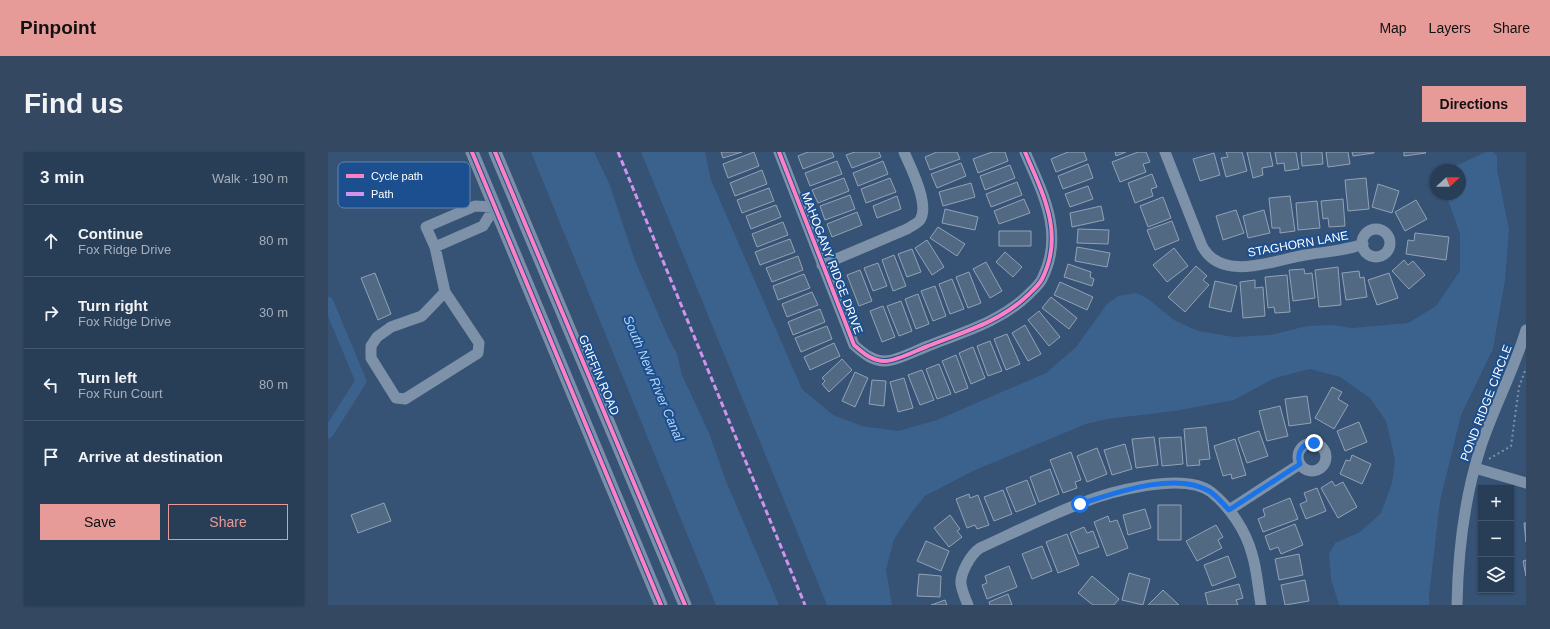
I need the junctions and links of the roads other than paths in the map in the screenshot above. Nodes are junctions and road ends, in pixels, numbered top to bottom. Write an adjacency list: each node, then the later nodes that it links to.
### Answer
1 (472, 152): 8 (main road)
2 (496, 152): 7 (main road, GRIFFIN ROAD)
3 (779, 152): 13 (street, MAHOGANY RIDGE DRIVE)
4 (904, 152): 13 (street)
5 (1025, 152): 13 (street, MAHOGANY RIDGE DRIVE)
6 (1165, 152): 11 (street, STAGHORN LANE)
7 (515, 199): 8 (main road); 16 (main road, GRIFFIN ROAD)
8 (495, 207): 10 (street); 12 (street); 17 (main road)
9 (469, 208): 12 (street)
10 (470, 208)
11 (1363, 244)
12 (435, 247): 14 (street)
13 (822, 265)
14 (445, 292): 14 (street)
15 (1526, 330): 19 (street, POND RIDGE CIRCLE)
16 (589, 377): 17 (main road); 23 (main road, GRIFFIN ROAD)
17 (570, 386): 22 (main road)
18 (1300, 464): 21 (street)
19 (1475, 468): 20 (street); 26 (street, POND RIDGE CIRCLE)
20 (1526, 483)
21 (1229, 510): 24 (street); 25 (street)
22 (661, 605)
23 (685, 605)
24 (968, 605)
25 (1261, 605)
26 (1457, 605)

